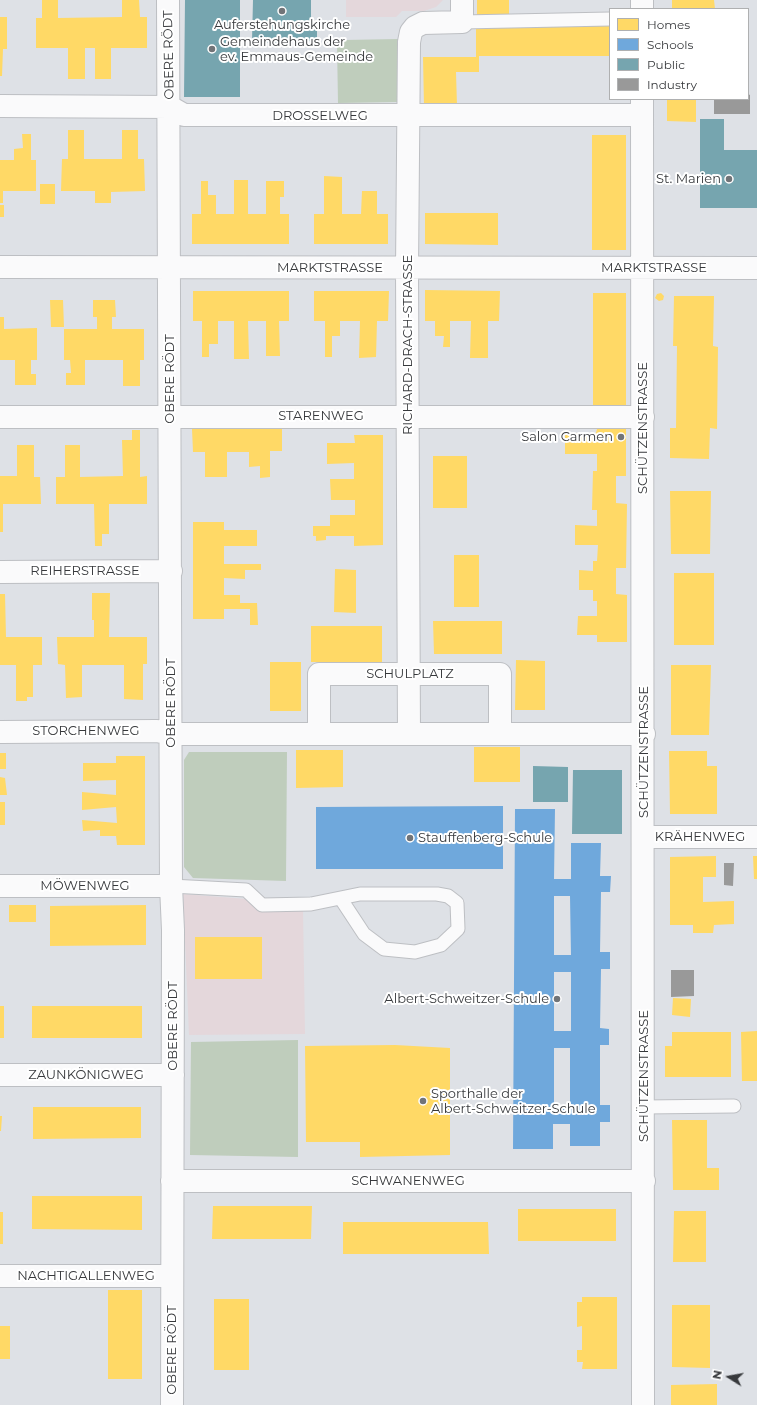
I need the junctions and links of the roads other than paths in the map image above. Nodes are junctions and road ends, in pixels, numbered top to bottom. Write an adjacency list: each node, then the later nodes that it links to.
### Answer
1 (168, 0): 6 (street, OBERE RÖDT)
2 (462, 0): 4 (street)
3 (609, 19): 4 (lane)
4 (462, 22): 8 (street, RICHARD-DRACH-STRASSE)
5 (0, 106): 6 (street, DROSSELWEG)
6 (170, 107): 8 (street, DROSSELWEG); 10 (street, OBERE RÖDT)
7 (642, 107): 8 (street, DROSSELWEG); 11 (street, SCHÜTZENSTRASSE)
8 (408, 116): 13 (street, RICHARD-DRACH-STRASSE)
9 (0, 267): 10 (street, MARKTSTRASSE)
10 (170, 267): 13 (street, MARKTSTRASSE); 14 (street, OBERE RÖDT)
11 (642, 268): 12 (street, MARKTSTRASSE); 13 (street, MARKTSTRASSE); 17 (street, SCHÜTZENSTRASSE)
12 (757, 268)
13 (408, 269): 15 (street, RICHARD-DRACH-STRASSE)
14 (170, 416): 15 (street, STARENWEG); 16 (street, STARENWEG); 18 (street, OBERE RÖDT)
15 (408, 416): 17 (street, STARENWEG); 20 (street, RICHARD-DRACH-STRASSE)
16 (0, 417)
17 (643, 417): 26 (street, SCHÜTZENSTRASSE)
18 (171, 571): 19 (street, REIHERSTRASSE); 22 (street, OBERE RÖDT)
19 (0, 572)
20 (409, 674): 23 (street, SCHULPLATZ); 24 (street, RICHARD-DRACH-STRASSE); 25 (street, SCHULPLATZ)
21 (0, 732): 22 (street, STORCHENWEG)
22 (171, 734): 23 (street); 30 (street, OBERE RÖDT)
23 (319, 734): 24 (street)
24 (409, 734): 25 (street)
25 (500, 734): 26 (street)
26 (644, 734): 27 (street, SCHÜTZENSTRASSE)
27 (644, 837): 28 (street, KRÄHENWEG); 34 (street, SCHÜTZENSTRASSE)
28 (757, 837)
29 (0, 886): 30 (street, MÖWENWEG)
30 (171, 886): 31 (lane); 33 (street, OBERE RÖDT)
31 (341, 899): 31 (lane)
32 (0, 1075): 33 (street, ZAUNKÖNIGWEG)
33 (172, 1075): 36 (street, OBERE RÖDT)
34 (644, 1106): 35 (lane); 37 (street, SCHÜTZENSTRASSE)
35 (734, 1106)
36 (172, 1181): 37 (street, SCHWANENWEG); 39 (street, OBERE RÖDT)
37 (644, 1181): 41 (street, SCHÜTZENSTRASSE)
38 (0, 1276): 39 (street, NACHTIGALLENWEG)
39 (172, 1276): 40 (street, OBERE RÖDT)
40 (172, 1405)
41 (643, 1405)

